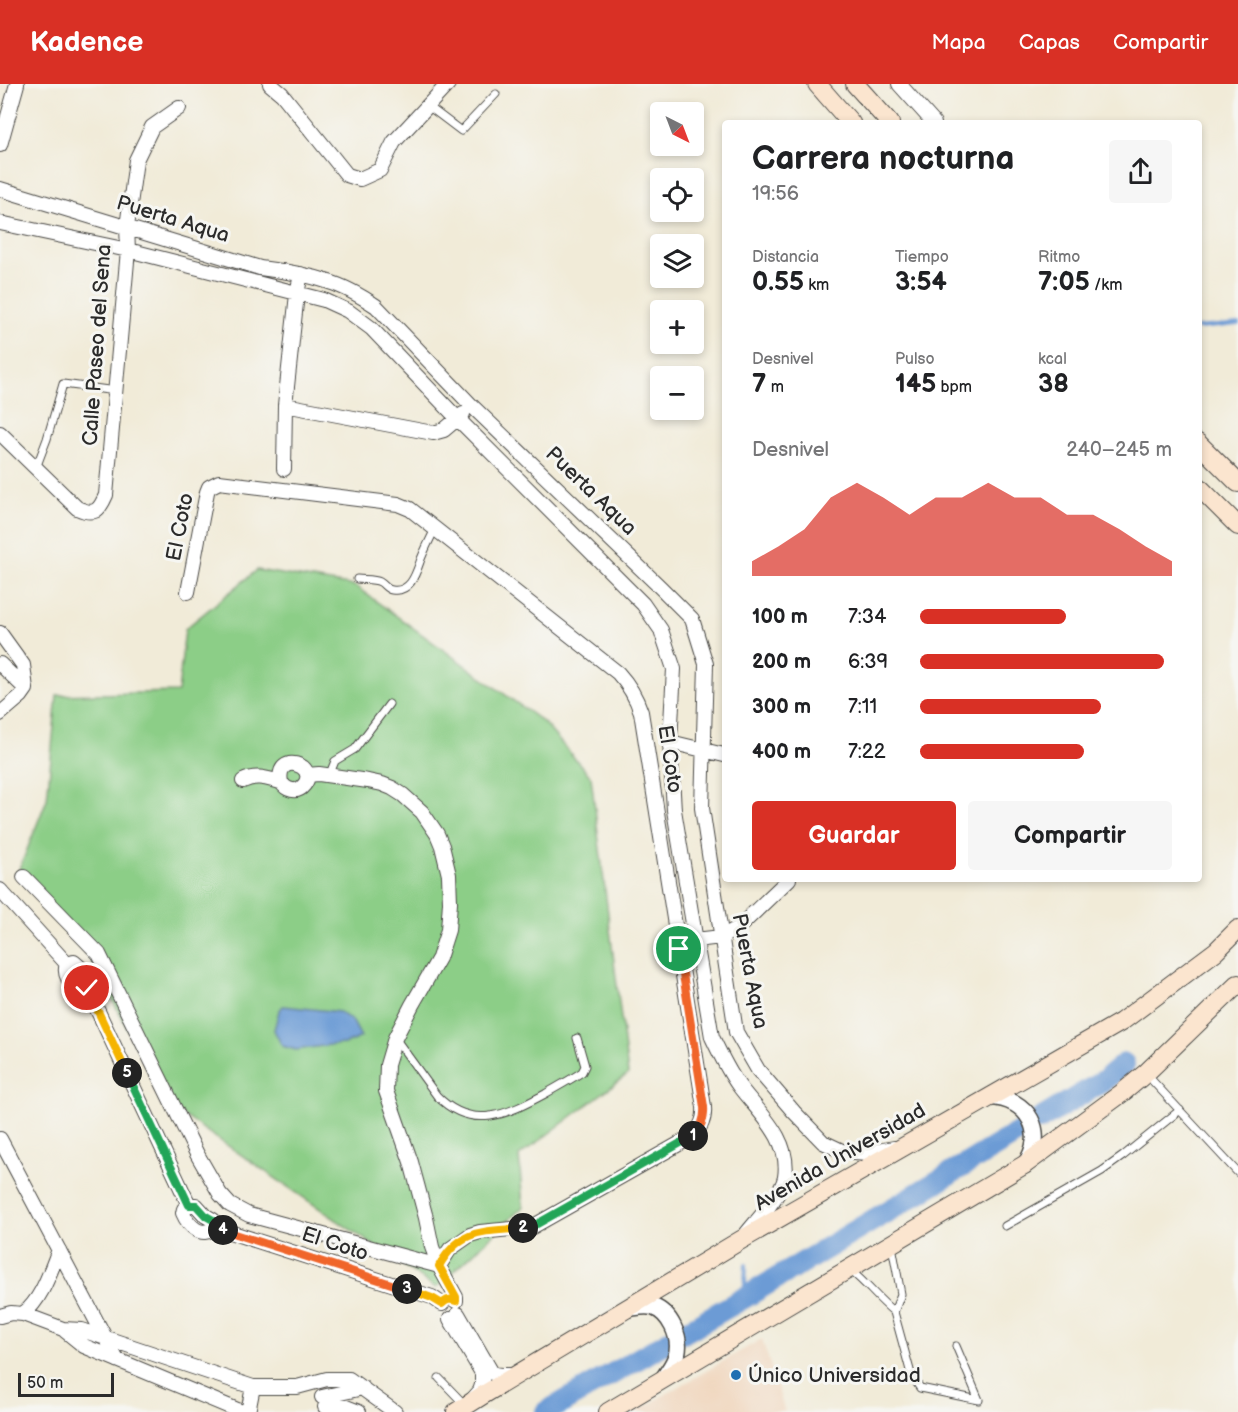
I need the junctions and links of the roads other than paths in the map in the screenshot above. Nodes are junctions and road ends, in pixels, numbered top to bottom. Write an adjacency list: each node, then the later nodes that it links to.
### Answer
1 (17, 84): 14 (street)
2 (270, 84): 7 (street)
3 (448, 84): 9 (street)
4 (817, 84): 11 (main road)
5 (855, 84): 12 (main road)
6 (900, 84): 13 (street)
7 (287, 89): 9 (street)
8 (496, 94): 9 (lane)
9 (428, 106)
10 (178, 108): 17 (street, Calle Paseo del Sena)
11 (848, 120)
12 (887, 120)
13 (930, 120)
14 (0, 145)
15 (0, 189): 17 (street, Puerta Aqua)
16 (0, 223): 18 (street, Puerta Aqua)
17 (127, 227): 18 (street, Calle Paseo del Sena); 19 (street, Puerta Aqua)
18 (128, 250): 20 (street, Puerta Aqua); 21 (street, Calle Paseo del Sena)
19 (301, 274): 20 (street); 23 (street, Puerta Aqua)
20 (297, 294): 22 (street); 24 (street, Puerta Aqua)
21 (116, 391): 27 (lane); 27 (street, Calle Paseo del Sena)
22 (285, 405): 24 (street); 28 (street)
23 (472, 406): 24 (street); 41 (street, Puerta Aqua)
24 (458, 419): 40 (street, Puerta Aqua)
25 (0, 433): 27 (street)
26 (1202, 447): 29 (main road)
27 (36, 468)
28 (284, 469)
29 (1238, 483)
30 (1202, 490): 31 (main road)
31 (1238, 526)
32 (435, 529): 33 (lane); 34 (street, El Coto); 67 (street, El Coto)
33 (357, 579)
34 (188, 592)
35 (0, 633): 37 (street)
36 (0, 664): 37 (street)
37 (26, 689): 39 (street)
38 (389, 704): 44 (lane)
39 (0, 714)
40 (670, 742): 41 (street); 52 (street, Puerta Aqua)
41 (703, 749): 42 (street); 51 (street, Puerta Aqua)
42 (722, 754)
43 (307, 775): 44 (street); 46 (street); 46 (street)
44 (329, 776): 54 (street)
45 (243, 781): 46 (street)
46 (281, 782)
47 (24, 877): 67 (street)
48 (786, 882): 51 (street)
49 (0, 890): 70 (street, El Coto)
50 (1238, 929): 57 (main road, Avenida Universidad)
51 (721, 937): 52 (street); 60 (street, Puerta Aqua)
52 (696, 940): 64 (street, Puerta Aqua)
53 (1238, 984): 56 (main road)
54 (395, 1038): 55 (lane); 67 (street)
55 (577, 1038)
56 (1146, 1073): 58 (lane); 61 (main road)
57 (990, 1097): 60 (main road, Avenida Universidad); 61 (street)
58 (1180, 1110): 62 (lane); 63 (lane)
59 (0, 1139): 66 (street)
60 (905, 1146): 64 (main road, Avenida Universidad)
61 (1024, 1165): 65 (main road)
62 (1238, 1173)
63 (1005, 1226)
64 (741, 1240): 69 (main road, Avenida Universidad)
65 (891, 1244): 68 (main road); 71 (lane)
66 (59, 1250): 72 (street); 74 (street)
67 (439, 1266): 70 (street)
68 (849, 1269): 71 (lane); 79 (main road)
69 (629, 1308): 77 (main road, Avenida Universidad); 79 (street)
70 (452, 1310): 77 (street); 82 (street)
71 (894, 1312): 75 (lane)
72 (9, 1313): 73 (street)
73 (63, 1329): 74 (street); 76 (street)
74 (104, 1337): 76 (street); 80 (street)
75 (956, 1346)
76 (117, 1360): 84 (street)
77 (517, 1374): 82 (main road, Avenida Universidad)
78 (439, 1378): 82 (lane)
79 (664, 1378): 83 (main road)
80 (254, 1387): 81 (street); 85 (street)
81 (321, 1397): 86 (street); 87 (street)
82 (464, 1406)
83 (614, 1411)
84 (242, 1412)
85 (248, 1412)
86 (359, 1412)
87 (395, 1412)

